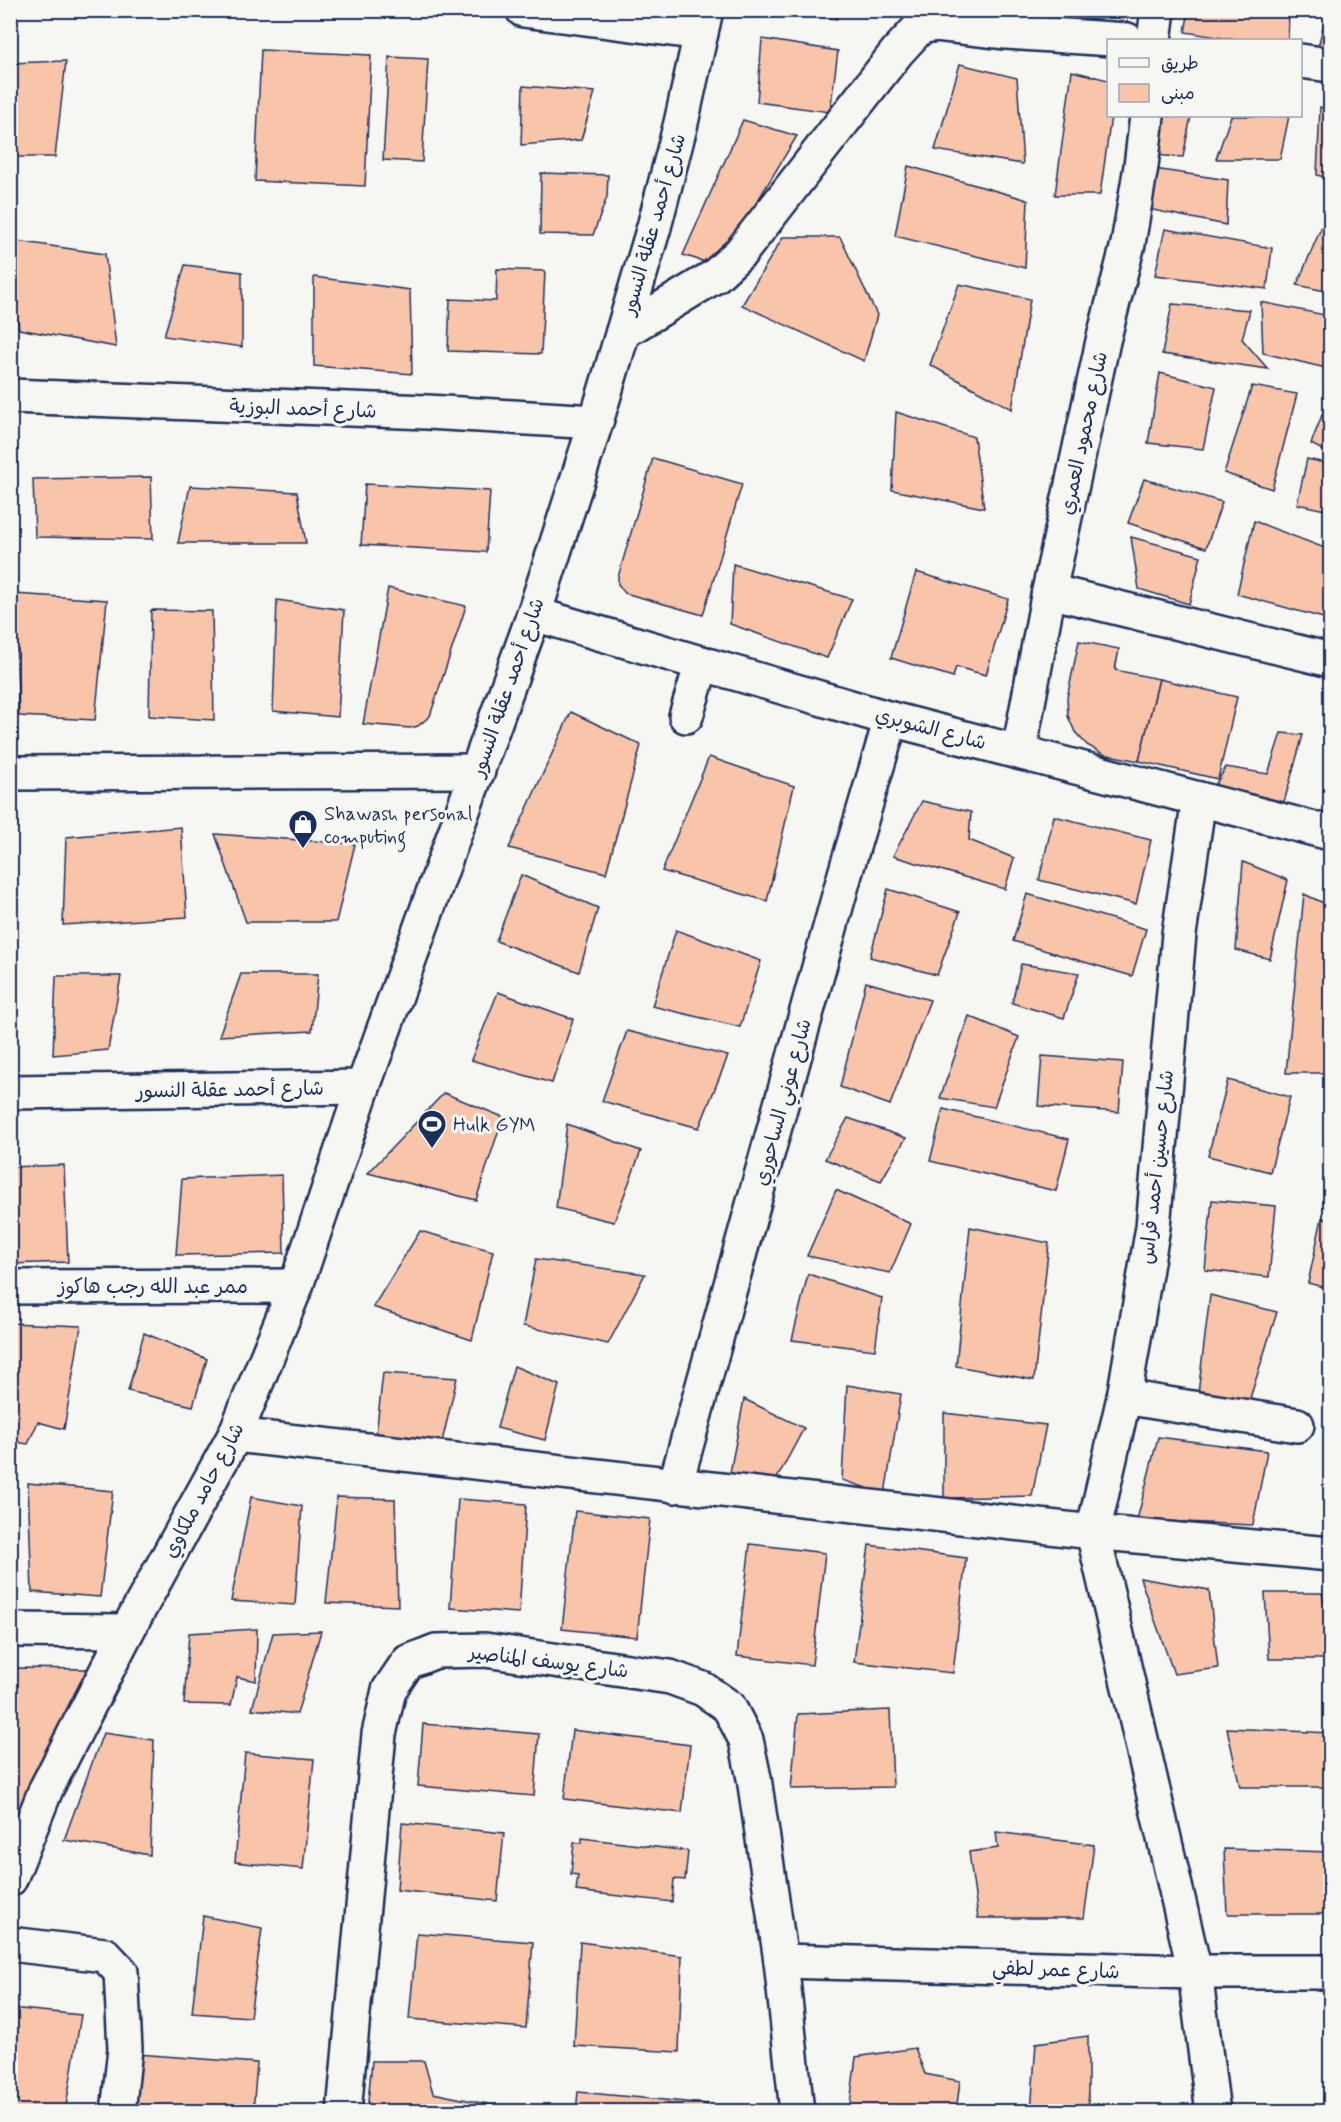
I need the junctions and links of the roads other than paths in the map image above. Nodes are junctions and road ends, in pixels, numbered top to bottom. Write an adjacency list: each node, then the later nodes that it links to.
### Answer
1 (523, 10): 3 (street)
2 (1158, 10): 5 (street)
3 (704, 22): 9 (street, شارع أحمد عقلة النسور)
4 (1112, 39): 9 (street)
5 (1154, 39)
6 (1302, 61): 7 (street)
7 (1330, 65)
8 (1146, 117): 12 (street, شارع محمود العمري)
9 (623, 332): 11 (street, شارع أحمد عقلة النسور)
10 (10, 396): 11 (street, شارع أحمد البوزية)
11 (596, 422): 13 (street, شارع أحمد عقلة النسور)
12 (1049, 591): 14 (street); 18 (street, شارع محمود العمري)
13 (534, 614): 15 (street, شارع الشوبري); 19 (street, شارع أحمد عقلة النسور)
14 (1330, 660)
15 (702, 663): 16 (street); 17 (street, شارع الشوبري)
16 (686, 716)
17 (891, 719): 18 (street, شارع الشوبري); 30 (street, شارع عوني الساحوري)
18 (1019, 751): 21 (street, شارع الشوبري)
19 (478, 771): 20 (street); 23 (street, شارع أحمد عقلة النسور)
20 (10, 773)
21 (1199, 798): 22 (street, شارع الشوبري); 27 (street, شارع حسين أحمد فراس)
22 (1330, 833)
23 (363, 1088): 24 (street, شارع أحمد عقلة النسور); 25 (street, شارع حامد ملكاوي)
24 (10, 1092)
25 (296, 1286): 26 (street, ممر عبد الله رجب هاكوز); 29 (street, شارع حامد ملكاوي)
26 (10, 1287)
27 (1124, 1397): 28 (street); 31 (street, شارع حسين أحمد فراس)
28 (1297, 1425)
29 (235, 1435): 30 (street); 34 (street, شارع حامد ملكاوي)
30 (675, 1486): 31 (street)
31 (1093, 1532): 32 (street); 38 (street)
32 (1330, 1554)
33 (10, 1630): 34 (street)
34 (127, 1631): 35 (street, شارع حامد ملكاوي)
35 (10, 1879)
36 (10, 1944): 40 (street)
37 (782, 1961): 38 (street, شارع عمر لطفي); 41 (street, شارع يوسف المناصير); 42 (street, شارع يوسف المناصير)
38 (1195, 1972): 39 (street, شارع عمر لطفي); 43 (street)
39 (1330, 1972)
40 (117, 2112)
41 (344, 2112)
42 (797, 2112)
43 (1213, 2112)

